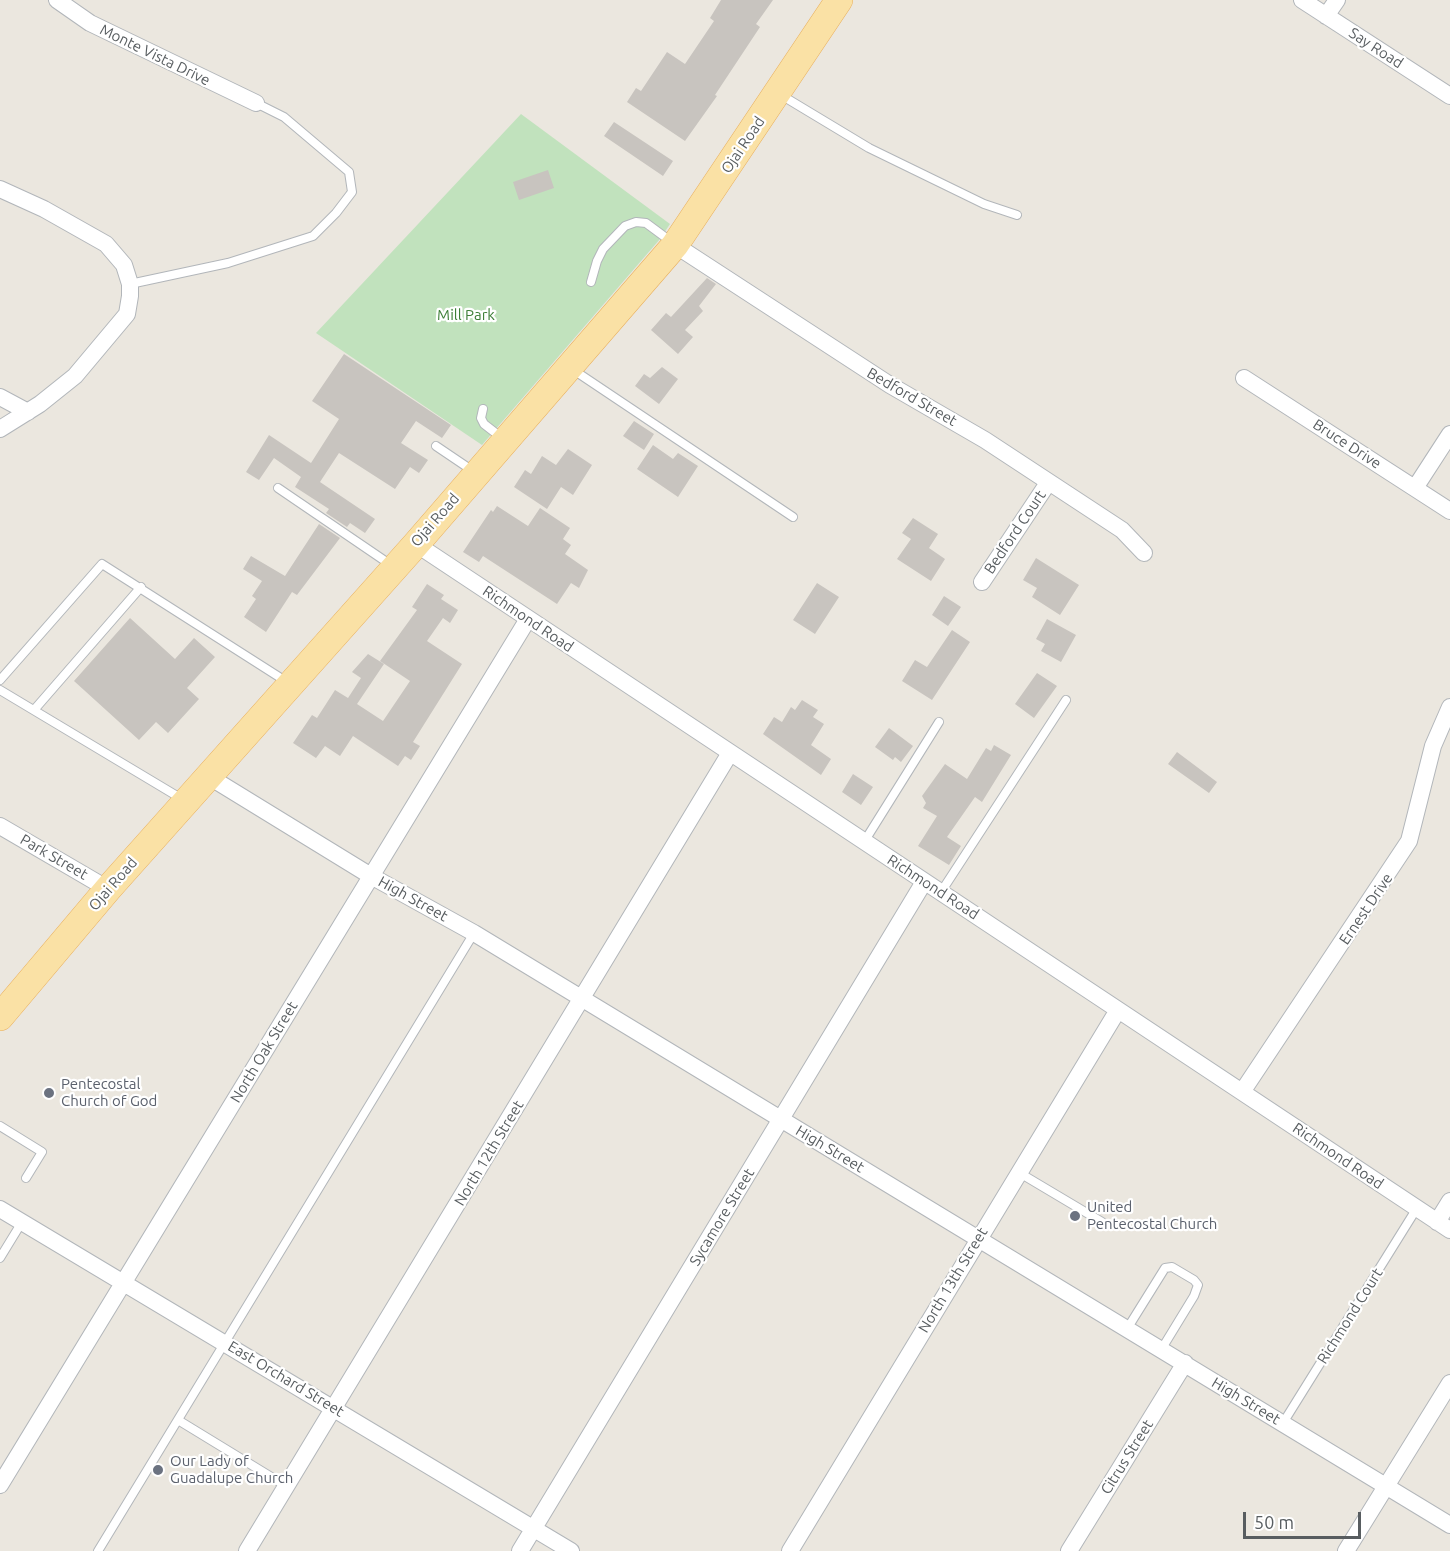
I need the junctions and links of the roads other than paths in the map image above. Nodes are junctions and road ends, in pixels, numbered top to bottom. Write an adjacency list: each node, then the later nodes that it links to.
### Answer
1 (57, 0): 8 (street, Monte Vista Drive)
2 (840, 0): 6 (main road, Ojai Road)
3 (1302, 0): 5 (street, Say Road)
4 (1337, 0): 5 (street)
5 (1326, 16): 7 (street, Say Road)
6 (778, 93): 10 (lane); 11 (main road, Ojai Road)
7 (1450, 96)
8 (256, 103): 13 (lane)
9 (0, 189): 13 (street)
10 (1017, 215)
11 (675, 245): 12 (lane); 14 (main road, Ojai Road); 24 (street, Bedford Street)
12 (591, 282)
13 (130, 284): 18 (street)
14 (569, 367): 21 (main road, Ojai Road); 28 (lane)
15 (1244, 378): 26 (street, Bruce Drive)
16 (0, 397): 18 (street)
17 (483, 409): 21 (lane)
18 (28, 412): 19 (street)
19 (0, 429)
20 (1450, 434): 26 (street)
21 (505, 440): 23 (main road, Ojai Road)
22 (436, 446): 23 (lane)
23 (476, 473): 29 (main road, Ojai Road)
24 (1048, 483): 30 (street, Bedford Street); 32 (street, Bedford Court)
25 (278, 488): 31 (lane)
26 (1415, 488): 27 (street, Bruce Drive)
27 (1450, 511)
28 (793, 517)
29 (416, 544): 31 (main road, Ojai Road); 34 (street, Richmond Road)
30 (1144, 553)
31 (394, 567): 36 (main road, Ojai Road)
32 (982, 582)
33 (141, 587): 35 (lane); 36 (lane); 40 (lane)
34 (528, 619): 42 (street, Richmond Road); 47 (street, North Oak Street)
35 (0, 680)
36 (290, 684): 43 (main road, Ojai Road)
37 (0, 690): 40 (lane)
38 (1066, 699): 50 (lane)
39 (1450, 707): 55 (street, Ernest Drive)
40 (34, 710): 44 (lane)
41 (939, 722): 46 (lane)
42 (730, 753): 46 (street, Richmond Road); 52 (street, North 12th Street)
43 (208, 776): 44 (main road, Ojai Road); 47 (street, High Street)
44 (185, 801): 49 (main road, Ojai Road)
45 (0, 826): 49 (street, Park Street)
46 (864, 842): 48 (street, Richmond Road)
47 (371, 876): 51 (street, High Street); 68 (street, North Oak Street)
48 (924, 882): 50 (street, Richmond Road); 56 (street, Sycamore Street)
49 (108, 889): 54 (main road, Ojai Road)
50 (941, 892): 53 (street, Richmond Road)
51 (474, 933): 52 (street, High Street); 70 (lane)
52 (582, 1000): 56 (street, High Street); 74 (street, North 12th Street)
53 (1118, 1010): 55 (street, Richmond Road); 58 (street, North 13th Street)
54 (0, 1017)
55 (1242, 1092): 61 (street, Richmond Road)
56 (781, 1120): 66 (street, High Street); 81 (street, Sycamore Street)
57 (0, 1126): 59 (lane)
58 (1018, 1172): 64 (lane); 66 (street, North 13th Street)
59 (26, 1178)
60 (1450, 1201): 65 (street)
61 (1417, 1208): 65 (street, Richmond Road); 76 (lane, Richmond Court)
62 (0, 1209): 63 (street, East Orchard Street)
63 (22, 1222): 67 (lane); 68 (street, East Orchard Street)
64 (1102, 1222)
65 (1443, 1226)
66 (978, 1239): 69 (street, High Street); 86 (street, North 13th Street)
67 (0, 1258)
68 (124, 1284): 70 (street, East Orchard Street); 77 (street, North Oak Street)
69 (1126, 1330): 71 (street, High Street); 71 (lane)
70 (226, 1343): 74 (street, East Orchard Street); 75 (lane)
71 (1161, 1350): 72 (street, High Street)
72 (1185, 1363): 76 (street, High Street); 87 (street, Citrus Street)
73 (1450, 1383): 79 (street)
74 (334, 1408): 78 (street, North 12th Street); 81 (street, East Orchard Street)
75 (178, 1420): 78 (lane); 82 (lane)
76 (1283, 1423): 79 (street, High Street)
77 (0, 1485)
78 (286, 1486): 83 (street, North 12th Street)
79 (1385, 1486): 80 (street, High Street); 88 (street)
80 (1450, 1525)
81 (534, 1528): 84 (street, Sycamore Street); 85 (street, East Orchard Street)
82 (98, 1551)
83 (247, 1551)
84 (520, 1551)
85 (571, 1551)
86 (790, 1551)
87 (1069, 1551)
88 (1346, 1551)

